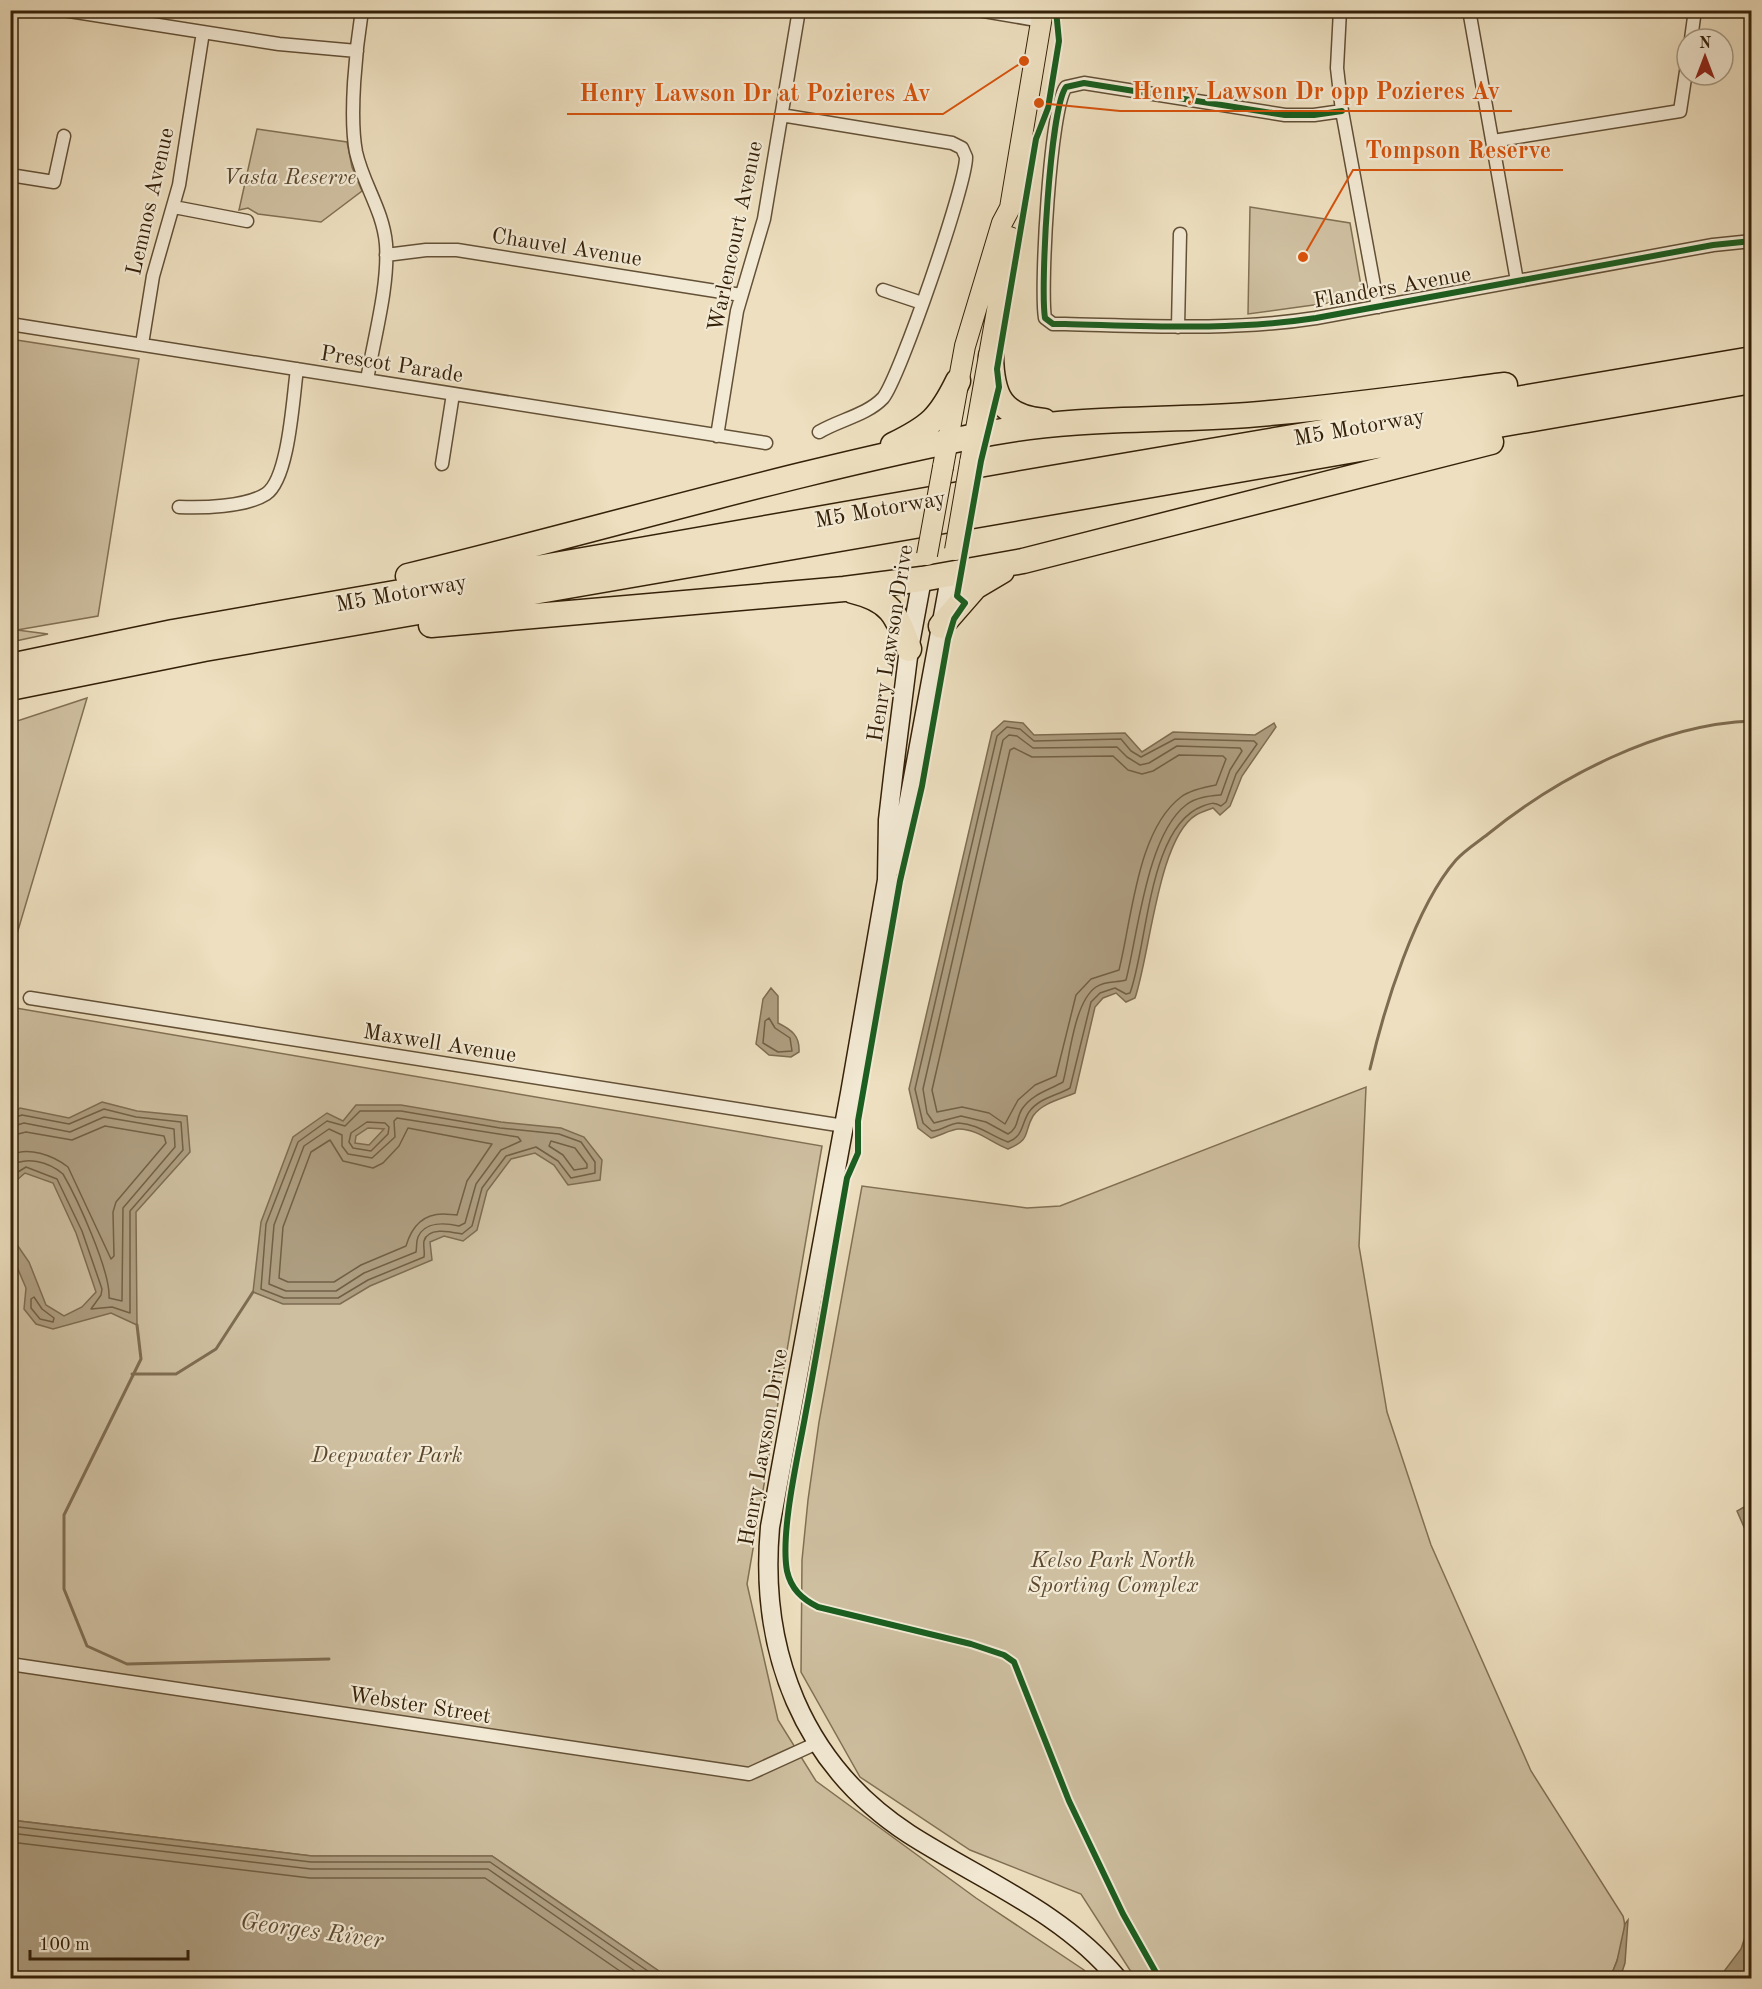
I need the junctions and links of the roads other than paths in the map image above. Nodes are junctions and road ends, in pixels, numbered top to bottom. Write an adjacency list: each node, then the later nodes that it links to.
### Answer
1 (63, 10): 10 (street)
2 (362, 10): 11 (street)
3 (799, 10): 14 (street, Warlencourt Avenue)
4 (978, 10): 8 (street)
5 (1340, 10): 13 (street)
6 (1469, 10): 16 (street)
7 (1695, 10): 9 (street)
8 (1043, 16): 19 (main road, Henry Lawson Drive)
9 (1693, 27)
10 (203, 32): 11 (street); 18 (street, Lemnos Avenue)
11 (357, 51): 23 (street)
12 (1684, 87): 16 (street)
13 (1342, 111): 28 (street); 30 (street, Flanders Avenue)
14 (781, 115): 26 (street, Warlencourt Avenue); 27 (street)
15 (64, 136): 17 (street)
16 (1493, 141): 24 (street)
17 (10, 175)
18 (174, 207): 20 (street); 31 (street, Lemnos Avenue)
19 (1010, 208): 32 (main road, Henry Lawson Drive); 36 (main road, Henry Lawson Drive)
20 (247, 221)
21 (1180, 234): 30 (street)
22 (1752, 241): 24 (street, Flanders Avenue)
23 (386, 255): 26 (street, Chauvel Avenue); 35 (street)
24 (1517, 281): 28 (street, Flanders Avenue)
25 (883, 290): 27 (street)
26 (741, 295): 41 (street, Warlencourt Avenue)
27 (922, 303): 40 (street)
28 (1378, 307): 30 (street, Flanders Avenue)
29 (10, 324): 31 (street, Prescot Parade)
30 (1178, 327)
31 (142, 344): 34 (street, Prescot Parade)
32 (991, 356): 39 (highway); 42 (main road, Henry Lawson Drive)
33 (1752, 358): 39 (highway); 53 (highway, M5 Motorway)
34 (297, 369): 35 (street, Prescot Parade); 47 (street)
35 (367, 380): 38 (street, Prescot Parade)
36 (958, 381): 44 (main road, Henry Lawson Drive); 45 (highway)
37 (1742, 383): 48 (highway); 55 (highway, M5 Motorway)
38 (453, 394): 41 (street, Prescot Parade); 46 (street)
39 (1068, 422): 42 (highway)
40 (819, 432)
41 (717, 435): 43 (street, Prescot Parade)
42 (975, 438): 44 (highway); 49 (main road, Henry Lawson Drive, bridge)
43 (766, 443)
44 (947, 443): 45 (highway); 50 (main road, Henry Lawson Drive, bridge)
45 (864, 459): 53 (highway)
46 (442, 464)
47 (179, 507)
48 (1023, 561): 49 (highway); 52 (highway)
49 (953, 562): 50 (highway); 52 (main road, Henry Lawson Drive)
50 (922, 579): 51 (highway); 54 (main road, Henry Lawson Drive)
51 (844, 589): 54 (highway); 55 (highway)
52 (941, 627): 58 (main road, Henry Lawson Drive)
53 (173, 632): 56 (highway, M5 Motorway)
54 (909, 649): 58 (main road, Henry Lawson Drive)
55 (130, 662): 57 (highway, M5 Motorway)
56 (10, 666)
57 (10, 688)
58 (887, 880): 60 (main road, Henry Lawson Drive)
59 (30, 998): 60 (street, Maxwell Avenue)
60 (844, 1126): 62 (main road, Henry Lawson Drive)
61 (10, 1664): 62 (street, Webster Street)
62 (817, 1743): 63 (main road, Henry Lawson Drive)
63 (1117, 1978)

